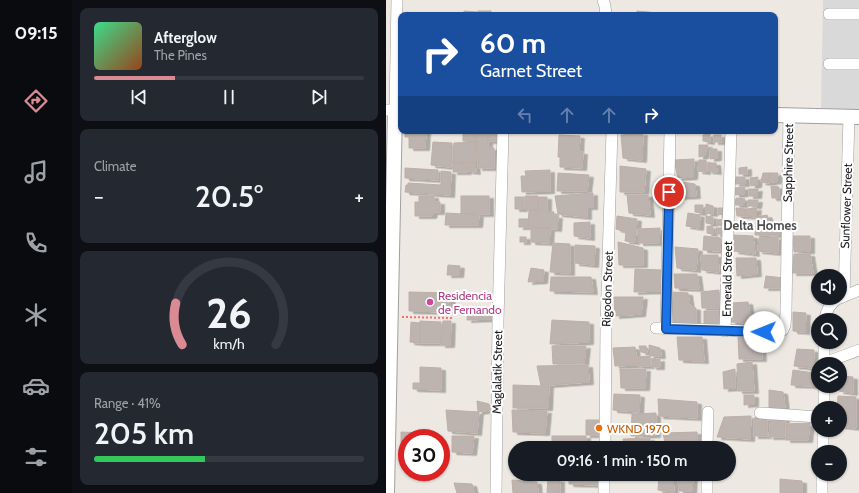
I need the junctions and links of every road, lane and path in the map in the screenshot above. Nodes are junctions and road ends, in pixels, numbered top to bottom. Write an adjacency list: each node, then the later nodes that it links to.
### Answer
1 (397, 0): 8 (street)
2 (603, 0): 3 (street)
3 (606, 12)
4 (829, 14): 5 (street)
5 (859, 14)
6 (829, 64): 7 (street)
7 (859, 64)
8 (394, 110): 19 (street)
9 (778, 115): 10 (street)
10 (789, 115): 11 (street); 21 (street, Sapphire Street)
11 (854, 116): 16 (street, Sunflower Street)
12 (503, 134): 35 (street, Maglalatik Street)
13 (612, 134): 28 (street, Rigodon Street)
14 (670, 134): 21 (street)
15 (731, 134): 21 (street, Emerald Street)
16 (843, 269)
17 (859, 290): 18 (street)
18 (847, 295)
19 (389, 313): 20 (path); 24 (street)
20 (453, 318)
21 (725, 331)
22 (859, 350): 23 (street)
23 (840, 357)
24 (387, 402): 30 (street)
25 (708, 412): 29 (street)
26 (760, 414): 27 (street)
27 (811, 417)
28 (605, 441)
29 (707, 441)
30 (387, 474): 34 (street)
31 (604, 481): 36 (street)
32 (707, 481): 37 (street)
33 (822, 481): 38 (street)
34 (387, 493)
35 (496, 493)
36 (604, 493)
37 (707, 493)
38 (822, 493)

